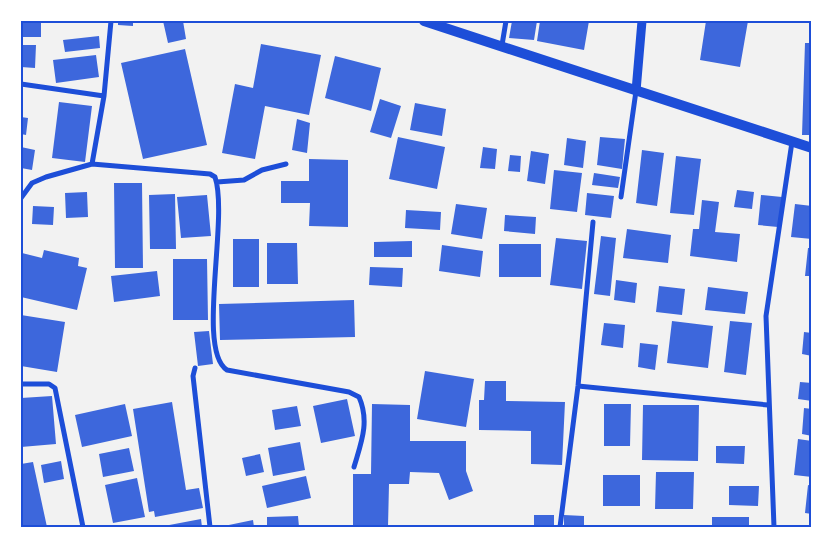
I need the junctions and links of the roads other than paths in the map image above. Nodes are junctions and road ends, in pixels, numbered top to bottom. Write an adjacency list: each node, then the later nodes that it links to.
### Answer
1 (111, 21): 8 (street)
2 (424, 21): 5 (main road)
3 (506, 21): 5 (street)
4 (642, 21): 7 (street)
5 (502, 46): 7 (main road)
6 (21, 84): 8 (street)
7 (636, 91): 9 (main road); 14 (street)
8 (104, 96): 11 (street)
9 (791, 146): 10 (main road); 20 (street)
10 (812, 148)
11 (92, 164): 13 (street); 15 (street)
12 (286, 164): 13 (street)
13 (217, 182): 21 (street)
14 (621, 197)
15 (21, 198)
16 (593, 222): 19 (street)
17 (195, 368): 23 (street)
18 (21, 384): 22 (street)
19 (578, 386): 20 (street); 24 (street)
20 (768, 405): 25 (street)
21 (354, 467)
22 (83, 527)
23 (210, 527)
24 (560, 527)
25 (774, 527)

